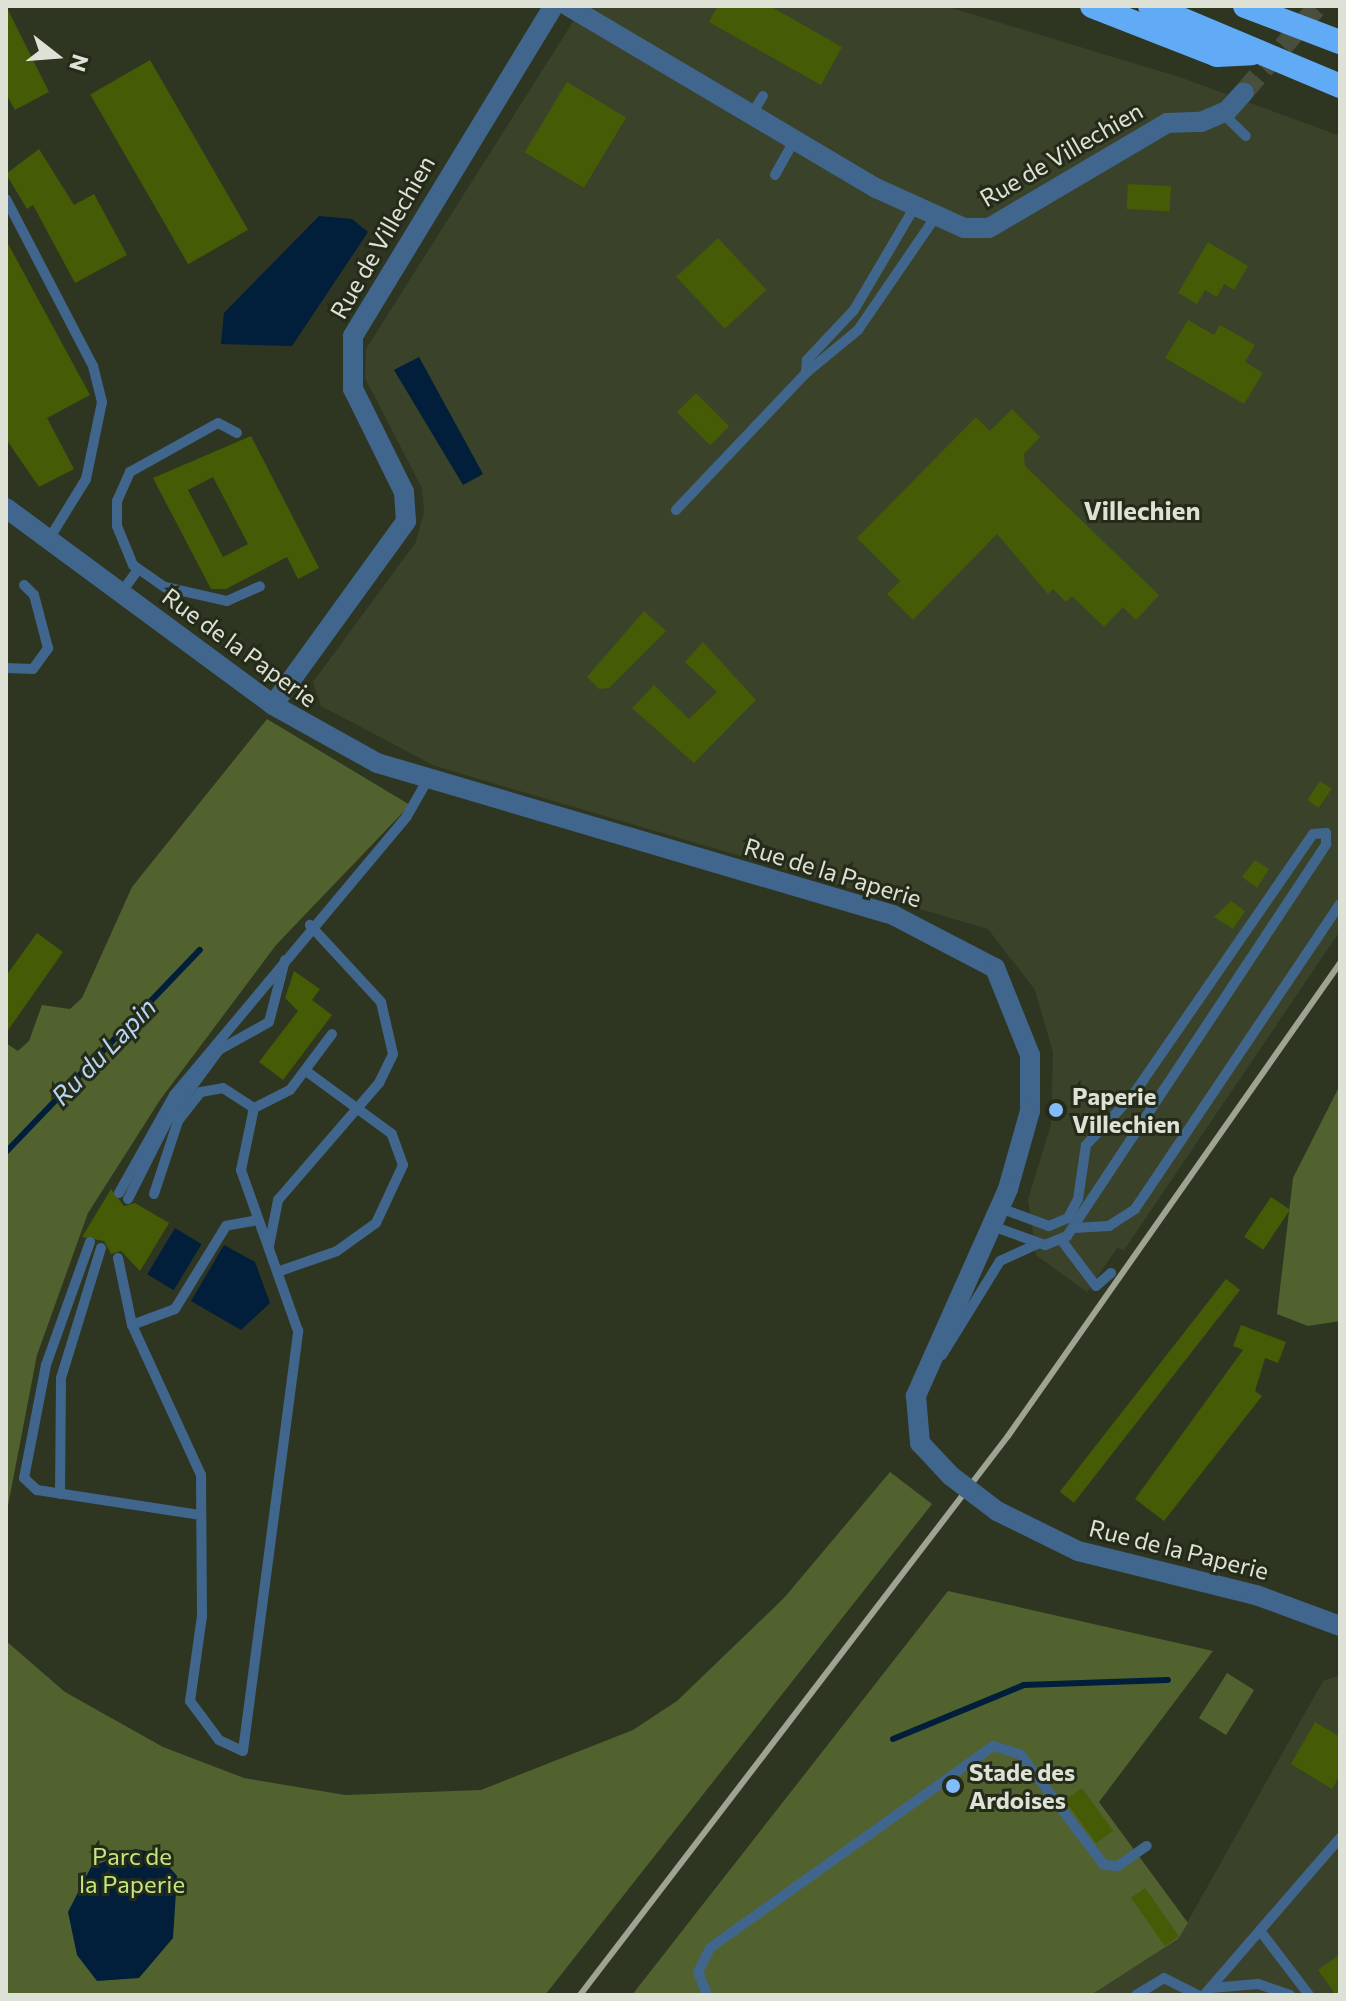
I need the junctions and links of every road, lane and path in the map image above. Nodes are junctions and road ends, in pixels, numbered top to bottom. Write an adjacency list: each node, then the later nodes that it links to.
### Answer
1 (554, 6): 29 (street, Rue de Villechien)
2 (568, 6): 12 (street, Rue de Villechien)
3 (1092, 6): 7 (highway)
4 (1150, 6): 7 (highway)
5 (1245, 6): 6 (highway)
6 (1340, 42)
7 (1256, 52): 8 (highway)
8 (1340, 86)
9 (1244, 92): 11 (street)
10 (763, 96): 12 (lane)
11 (1221, 113): 13 (lane); 18 (street, Rue de Villechien)
12 (752, 114): 14 (street, Rue de Villechien)
13 (1246, 136)
14 (795, 139): 15 (lane); 17 (street, Rue de Villechien)
15 (775, 175)
16 (6, 199): 23 (lane)
17 (914, 208): 18 (street, Rue de Villechien); 19 (lane)
18 (934, 219): 19 (lane)
19 (806, 373): 22 (lane)
20 (237, 433): 24 (lane)
21 (6, 508): 23 (street, Rue de la Paperie)
22 (676, 510)
23 (49, 539): 27 (street, Rue de la Paperie)
24 (138, 570): 26 (lane); 27 (lane)
25 (24, 585): 28 (lane)
26 (260, 586)
27 (121, 593): 29 (street, Rue de la Paperie)
28 (6, 668)
29 (273, 705): 30 (street, Rue de la Paperie)
30 (427, 781): 32 (lane); 41 (street, Rue de la Paperie)
31 (1340, 904): 43 (lane)
32 (310, 925): 33 (lane); 38 (lane)
33 (291, 947): 34 (lane); 35 (lane)
34 (241, 1014): 35 (lane); 35 (lane)
35 (255, 1031)
36 (332, 1034): 37 (lane)
37 (306, 1071): 38 (lane); 39 (lane)
38 (355, 1107): 47 (lane); 50 (lane)
39 (254, 1108): 40 (lane); 42 (lane)
40 (154, 1194)
41 (996, 1217): 43 (lane); 46 (lane); 53 (street, Rue de la Paperie)
42 (253, 1221): 47 (lane); 52 (lane)
43 (1073, 1228): 44 (lane)
44 (1062, 1241): 46 (lane); 51 (lane)
45 (90, 1242): 54 (lane)
46 (1039, 1244): 53 (lane)
47 (269, 1247): 50 (lane)
48 (101, 1248): 54 (lane)
49 (118, 1258): 52 (lane)
50 (280, 1271): 55 (lane)
51 (1111, 1273)
52 (132, 1325): 55 (lane)
53 (919, 1385): 56 (street, Rue de la Paperie, bridge)
54 (60, 1494): 55 (lane)
55 (201, 1515)
56 (1340, 1626)
57 (1340, 1838): 59 (lane)
58 (1147, 1846): 61 (lane)
59 (1261, 1932): 60 (lane); 65 (lane)
60 (1207, 1991): 64 (lane)
61 (707, 1995)
62 (1136, 1995): 63 (lane)
63 (1197, 1995)
64 (1290, 1995)
65 (1309, 1995)

